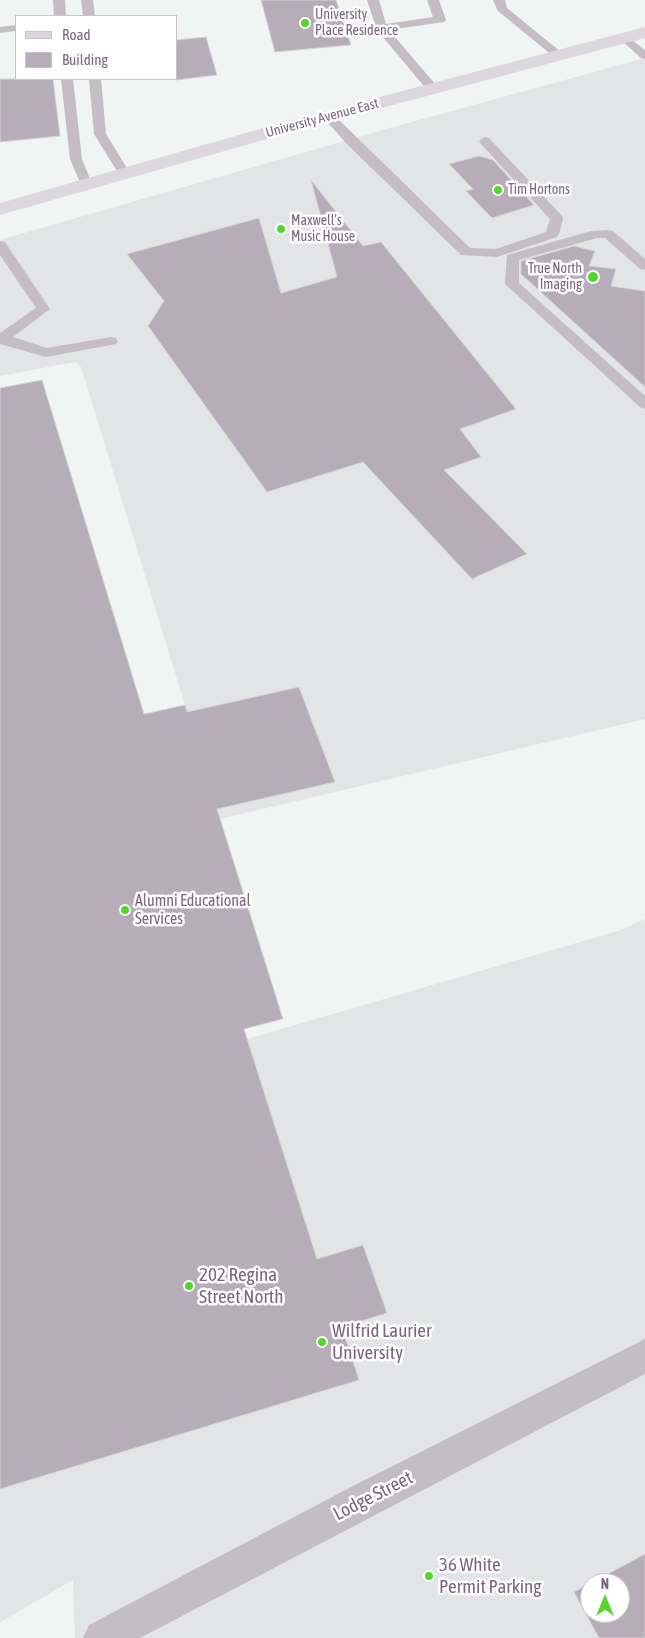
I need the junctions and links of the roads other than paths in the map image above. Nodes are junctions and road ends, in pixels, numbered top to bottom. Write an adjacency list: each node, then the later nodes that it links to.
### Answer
1 (59, 0): 6 (lane)
2 (87, 0): 7 (lane)
3 (373, 0): 9 (lane)
4 (433, 0): 9 (lane)
5 (499, 0): 13 (lane)
6 (60, 15)
7 (89, 15)
8 (15, 28): 10 (lane)
9 (381, 28): 17 (lane)
10 (0, 30)
11 (645, 32): 12 (main road, University Avenue East)
12 (624, 37): 13 (main road, University Avenue East); 14 (lane)
13 (557, 54): 17 (main road, University Avenue East)
14 (645, 56)
15 (67, 80): 21 (lane)
16 (95, 80): 20 (lane)
17 (432, 88): 18 (main road, University Avenue East)
18 (328, 116): 19 (lane); 20 (main road, University Avenue East)
19 (485, 141)
20 (124, 173): 21 (main road, University Avenue East)
21 (86, 184): 22 (main road, University Avenue East)
22 (0, 209)
23 (0, 245): 25 (lane)
24 (645, 266): 27 (lane)
25 (2, 339): 26 (lane)
26 (111, 341)
27 (645, 404)
28 (645, 1356): 29 (street, Lodge Street)
29 (102, 1638)

